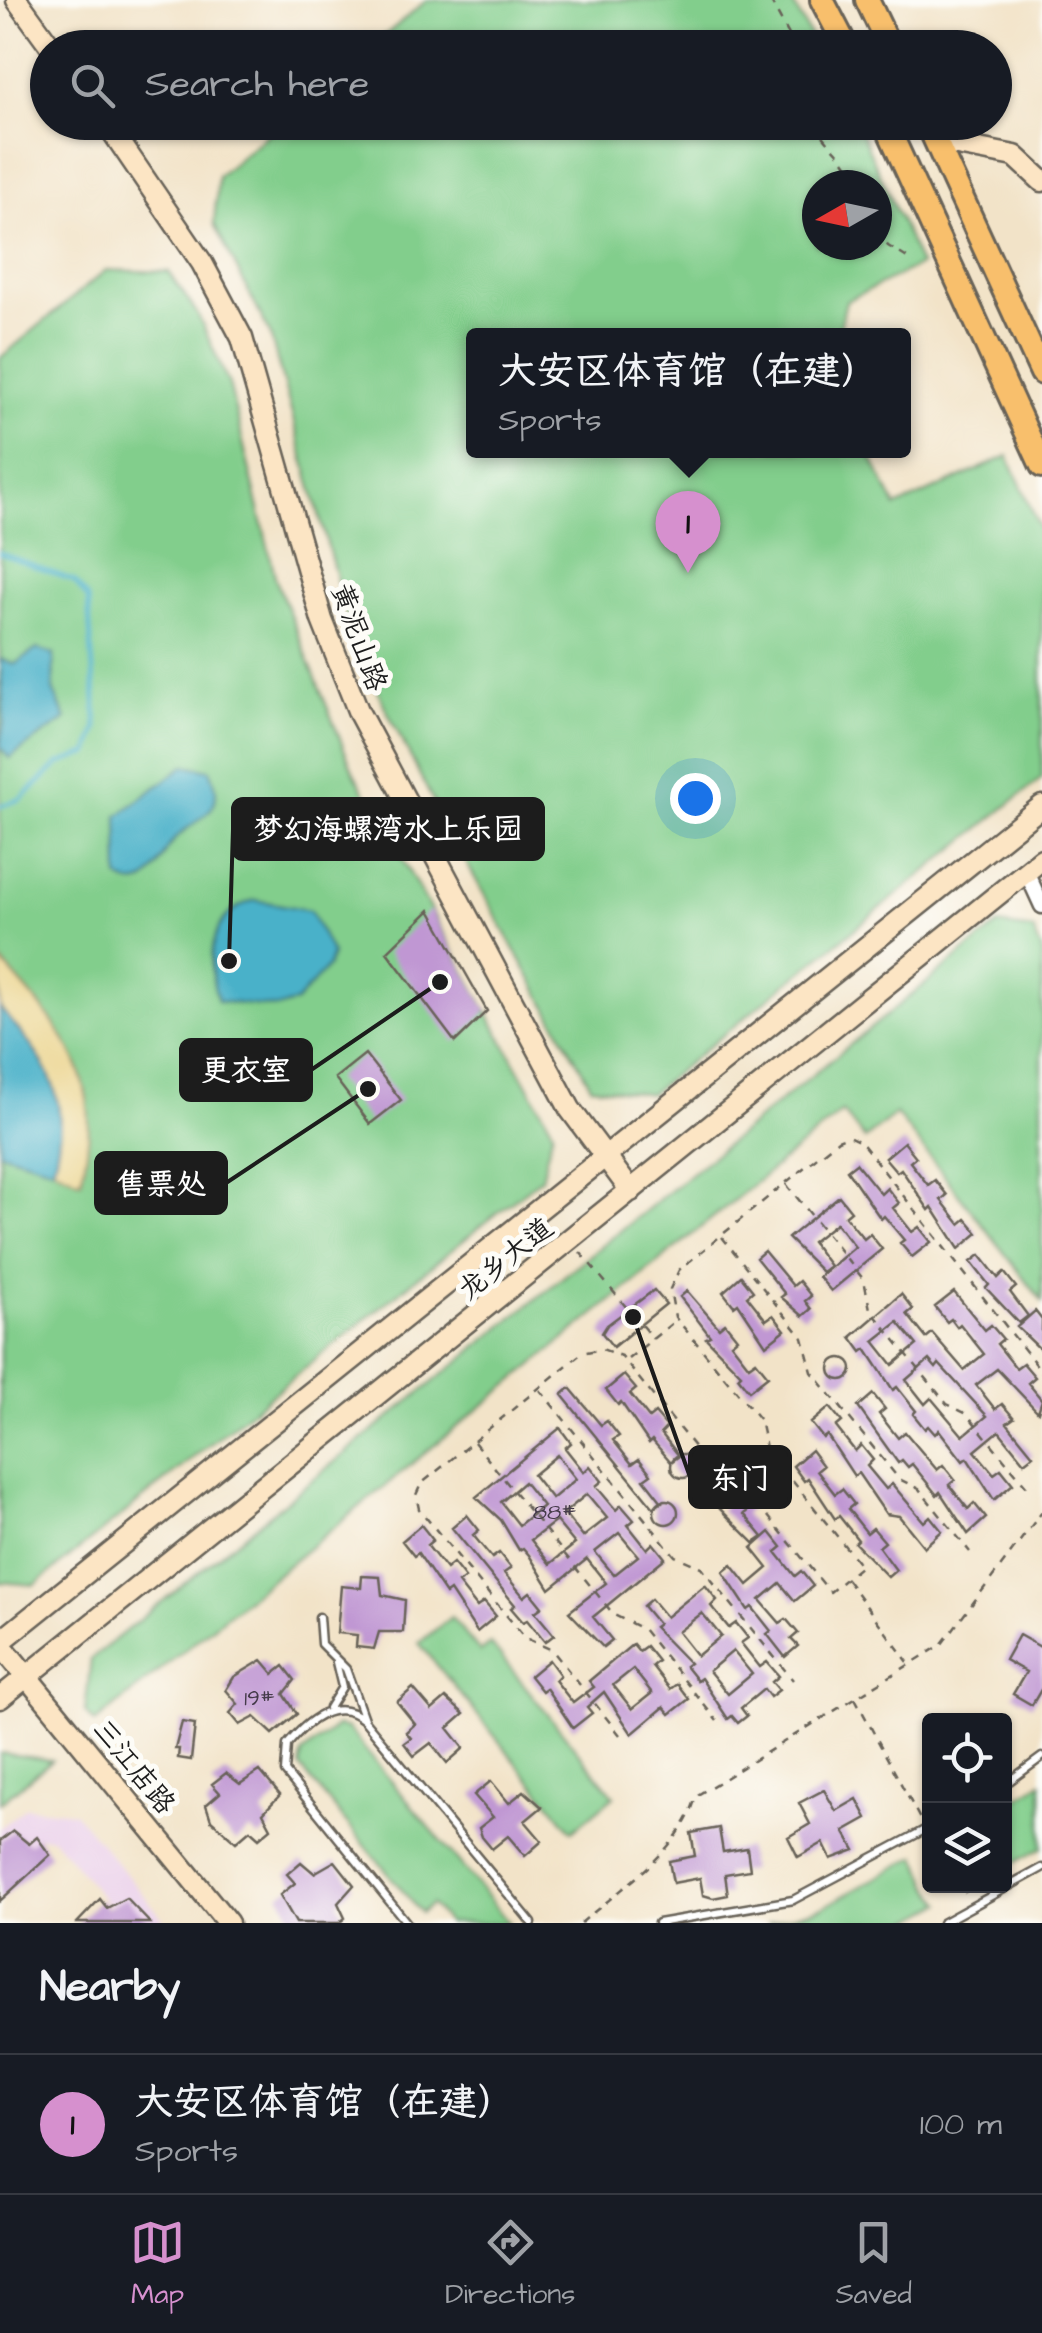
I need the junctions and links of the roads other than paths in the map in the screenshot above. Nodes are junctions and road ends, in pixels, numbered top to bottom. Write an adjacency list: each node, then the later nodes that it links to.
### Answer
1 (17, 0): 4 (main road)
2 (822, 0): 5 (main road)
3 (866, 0): 6 (main road)
4 (39, 30)
5 (837, 30)
6 (881, 30)
7 (118, 140): 19 (main road, 黄泥山路)
8 (893, 140): 13 (main road)
9 (935, 140): 12 (main road)
10 (959, 140): 11 (main road)
11 (1042, 181)
12 (969, 213): 13 (main road); 14 (main road)
13 (935, 229): 15 (main road)
14 (1042, 372)
15 (1042, 466)
16 (1042, 806): 19 (main road, 龙乡大道)
17 (1034, 865): 18 (street); 20 (main road, 龙乡大道)
18 (1042, 906)
19 (603, 1157): 20 (main road, 黄泥山路); 22 (main road, 龙乡大道)
20 (631, 1192): 24 (main road, 龙乡大道)
21 (319, 1617): 23 (lane)
22 (0, 1643): 24 (main road, 三江店路)
23 (332, 1657): 26 (lane); 27 (lane)
24 (26, 1676): 25 (main road, 龙乡大道); 32 (main road, 三江店路)
25 (0, 1698)
26 (322, 1714): 27 (lane); 33 (lane)
27 (364, 1720): 34 (lane)
28 (1042, 1757): 29 (lane)
29 (1012, 1779)
30 (922, 1831): 35 (lane)
31 (1042, 1868): 36 (lane)
32 (228, 1923)
33 (407, 1923)
34 (532, 1923)
35 (658, 1923)
36 (942, 1923)

